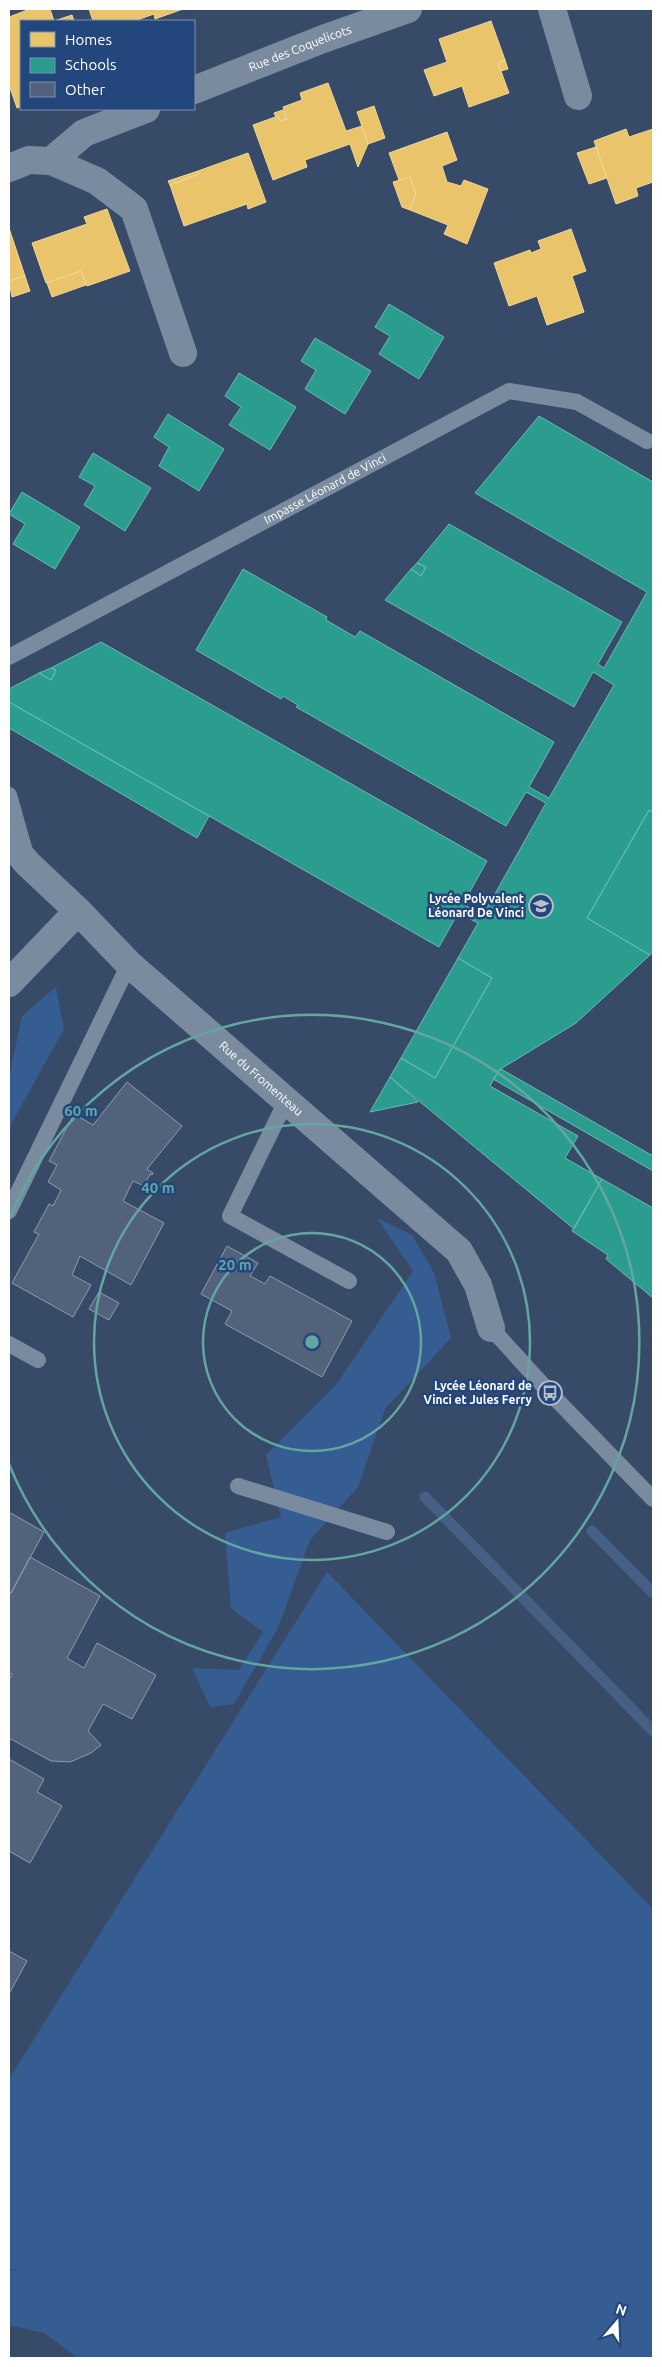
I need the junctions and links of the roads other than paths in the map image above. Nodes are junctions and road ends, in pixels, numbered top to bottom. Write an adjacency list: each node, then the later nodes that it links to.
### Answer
1 (408, 9): 3 (street, Rue des Coquelicots)
2 (552, 9): 4 (street)
3 (195, 90)
4 (578, 96)
5 (143, 110): 6 (street)
6 (52, 161): 7 (street); 8 (street)
7 (9, 168)
8 (183, 353)
9 (647, 441): 10 (lane, Impasse Léonard de Vinci)
10 (9, 657)
11 (9, 794): 13 (lane)
12 (9, 842): 13 (street, Rue du Fromenteau)
13 (28, 864): 14 (street, Rue du Fromenteau)
14 (78, 910): 15 (street, Rue du Fromenteau); 16 (street)
15 (129, 964): 17 (street, Rue du Fromenteau); 18 (lane)
16 (9, 983)
17 (286, 1101): 19 (lane); 20 (street, Rue du Fromenteau)
18 (9, 1211)
19 (349, 1281)
20 (491, 1328): 24 (lane)
21 (9, 1344): 22 (lane)
22 (38, 1360)
23 (238, 1486): 25 (lane)
24 (653, 1499)
25 (387, 1532)

